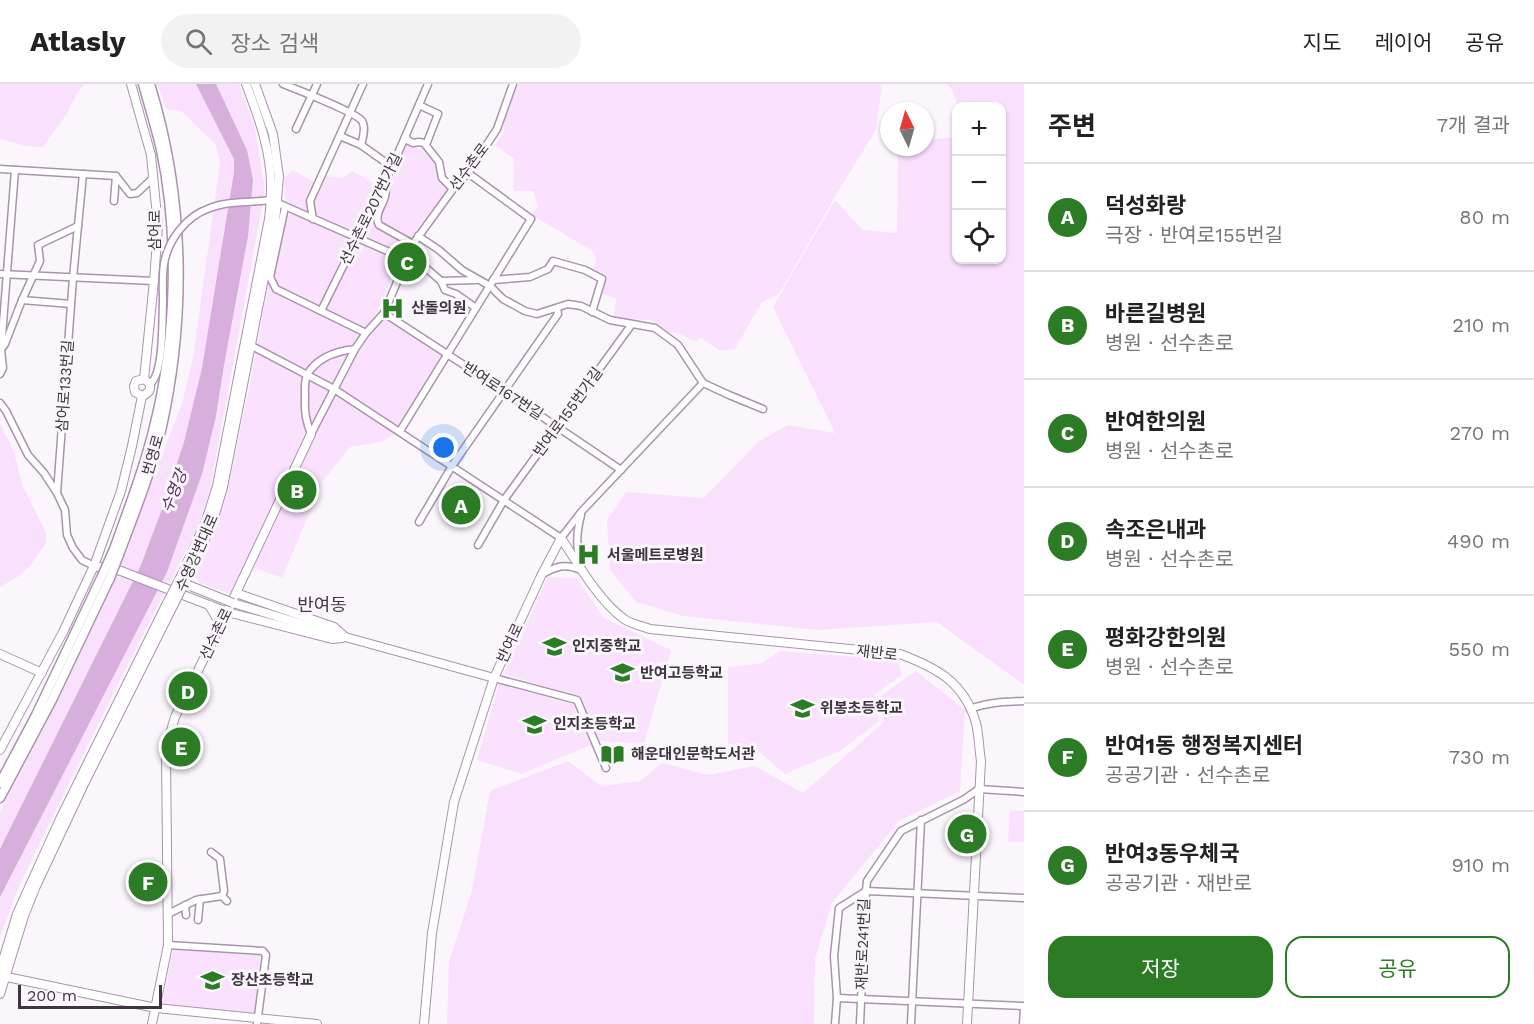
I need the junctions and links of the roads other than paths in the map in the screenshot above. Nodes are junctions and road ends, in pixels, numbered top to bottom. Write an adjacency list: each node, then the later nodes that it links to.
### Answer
1 (131, 84): 25 (main road, 삼어로)
2 (143, 84): 76 (highway, 번영로)
3 (150, 84): 76 (highway, 번영로)
4 (246, 84): 29 (main road, 수영강변대로)
5 (256, 84): 29 (main road, 수영강변대로)
6 (283, 84): 11 (street)
7 (318, 84): 11 (street)
8 (363, 84): 13 (street)
9 (428, 84): 12 (street, 선수촌로207번가길)
10 (513, 84): 22 (street, 선수촌로)
11 (313, 95): 13 (street); 14 (street)
12 (419, 105): 15 (street, 선수촌로207번가길); 18 (street)
13 (350, 113): 16 (street); 17 (street)
14 (296, 129)
15 (406, 135): 18 (street); 19 (street, 선수촌로207번가길)
16 (340, 136): 17 (street); 30 (street)
17 (361, 145): 19 (street)
18 (426, 145): 27 (street)
19 (392, 167): 26 (street, 선수촌로207번가길)
20 (0, 169): 21 (street)
21 (15, 170): 23 (street); 36 (street)
22 (468, 173): 27 (street, 선수촌로); 42 (street)
23 (83, 174): 24 (street); 31 (street, 삼어로133번길)
24 (116, 176): 25 (street); 28 (street)
25 (153, 178): 40 (main road, 삼어로)
26 (385, 180): 33 (street, 선수촌로207번가길); 34 (street)
27 (453, 189): 32 (street, 선수촌로)
28 (114, 201)
29 (278, 203): 30 (street); 47 (street); 52 (main road, 수영강변대로); 58 (street, bridge); 79 (main road, 수영강변대로)
30 (313, 219): 33 (street)
31 (78, 226): 37 (street); 38 (street, 삼어로133번길)
32 (418, 236): 34 (street, 선수촌로); 39 (street)
33 (357, 238): 35 (street); 47 (street, 선수촌로207번가길)
34 (413, 244): 35 (street, 선수촌로)
35 (406, 259): 41 (street); 49 (street, 선수촌로)
36 (4, 275): 37 (street); 53 (street)
37 (33, 276): 38 (street); 43 (street)
38 (73, 278): 40 (street); 44 (street, 삼어로133번길)
39 (477, 279): 41 (street); 42 (street)
40 (154, 281): 58 (main road, 삼어로)
41 (441, 281): 45 (street)
42 (492, 283): 45 (street); 46 (street); 48 (street)
43 (22, 300): 44 (street); 53 (street)
44 (71, 304): 70 (street, 삼어로133번길)
45 (476, 308): 55 (street)
46 (557, 308): 48 (street); 61 (street)
47 (321, 311): 51 (street)
48 (592, 312): 50 (street)
49 (384, 313): 51 (street, 선수촌로); 55 (street, 반여로167번길)
50 (632, 324): 59 (street); 65 (street, 반여로155번가길)
51 (366, 333): 54 (street, 선수촌로)
52 (250, 345): 57 (street); 79 (main road, 수영강변대로)
53 (2, 348): 56 (street)
54 (355, 350): 57 (street); 60 (street, 선수촌로)
55 (447, 355): 61 (street, 반여로167번길); 66 (street)
56 (0, 374)
57 (308, 374): 60 (street); 67 (street)
58 (147, 382): 62 (main road); 62 (main road)
59 (703, 383): 64 (street); 69 (street, 반여로)
60 (334, 389): 66 (street); 67 (street, 선수촌로)
61 (504, 391): 65 (street, 반여로167번길); 68 (street)
62 (142, 396): 77 (main road)
63 (0, 403): 70 (street)
64 (763, 409)
65 (558, 428): 69 (street, 반여로167번길); 71 (street, 반여로155번가길)
66 (400, 431): 68 (street)
67 (311, 434): 83 (main road, 선수촌로)
68 (452, 466): 71 (street); 73 (street)
69 (621, 470): 72 (street, 반여로)
70 (57, 493): 77 (street)
71 (504, 500): 74 (street); 75 (street, 반여로155번가길)
72 (582, 511): 74 (street, 반여로); 78 (street)
73 (419, 522)
74 (561, 538): 78 (main road, 재반로); 80 (main road, 반여로)
75 (478, 545)
76 (117, 550): 81 (highway, 번영로, bridge)
77 (94, 566): 84 (main road); 89 (main road)
78 (581, 570): 80 (street); 92 (main road, 재반로)
79 (186, 573): 82 (main road, 수영강변대로, bridge)
80 (541, 576): 90 (main road, 반여로)
81 (106, 577): 95 (highway, 번영로); 98 (highway, 번영로)
82 (181, 582): 87 (main road, bridge); 111 (main road, 수영강변대로, bridge)
83 (236, 593): 85 (main road, 선수촌로); 87 (main road)
84 (209, 604): 85 (main road); 86 (main road)
85 (227, 612): 86 (main road, 선수촌로); 87 (main road)
86 (219, 628): 107 (main road, 선수촌로)
87 (342, 636): 90 (main road)
88 (0, 654): 89 (main road)
89 (42, 672): 93 (main road)
90 (494, 678): 94 (street); 122 (main road, 반여로)
91 (1024, 701): 92 (street)
92 (970, 709): 96 (main road, 재반로)
93 (0, 750)
94 (606, 768)
95 (0, 783)
96 (979, 789): 97 (street); 99 (street); 103 (main road, 재반로)
97 (1024, 792)
98 (0, 798)
99 (921, 820): 101 (street); 102 (street)
100 (211, 852): 105 (street)
101 (866, 891): 102 (street); 113 (street, 재반로241번길); 114 (street, 재반로241번길)
102 (918, 893): 103 (street); 115 (street)
103 (974, 896): 104 (street); 116 (main road, 재반로)
104 (1024, 898)
105 (200, 899): 106 (street); 109 (street)
106 (185, 905): 107 (street); 108 (street)
107 (168, 914): 110 (main road, 선수촌로)
108 (186, 915)
109 (198, 920)
110 (168, 945): 118 (main road, 선수촌로); 119 (street)
111 (2, 974): 112 (main road, 수영강변대로); 118 (main road)
112 (0, 994)
113 (837, 998): 114 (street, 재반로241번길); 123 (street)
114 (861, 999): 115 (street, 재반로241번길); 124 (street)
115 (912, 1001): 116 (street, 재반로241번길); 125 (street)
116 (968, 1004): 117 (street, 재반로241번길); 126 (main road, 재반로)
117 (1024, 1007): 127 (street)
118 (156, 1008): 119 (main road); 120 (main road, 선수촌로)
119 (257, 1021): 121 (main road)
120 (152, 1024)
121 (317, 1024)
122 (424, 1024)
123 (835, 1024)
124 (860, 1024)
125 (911, 1024)
126 (967, 1024)
127 (1023, 1024)

